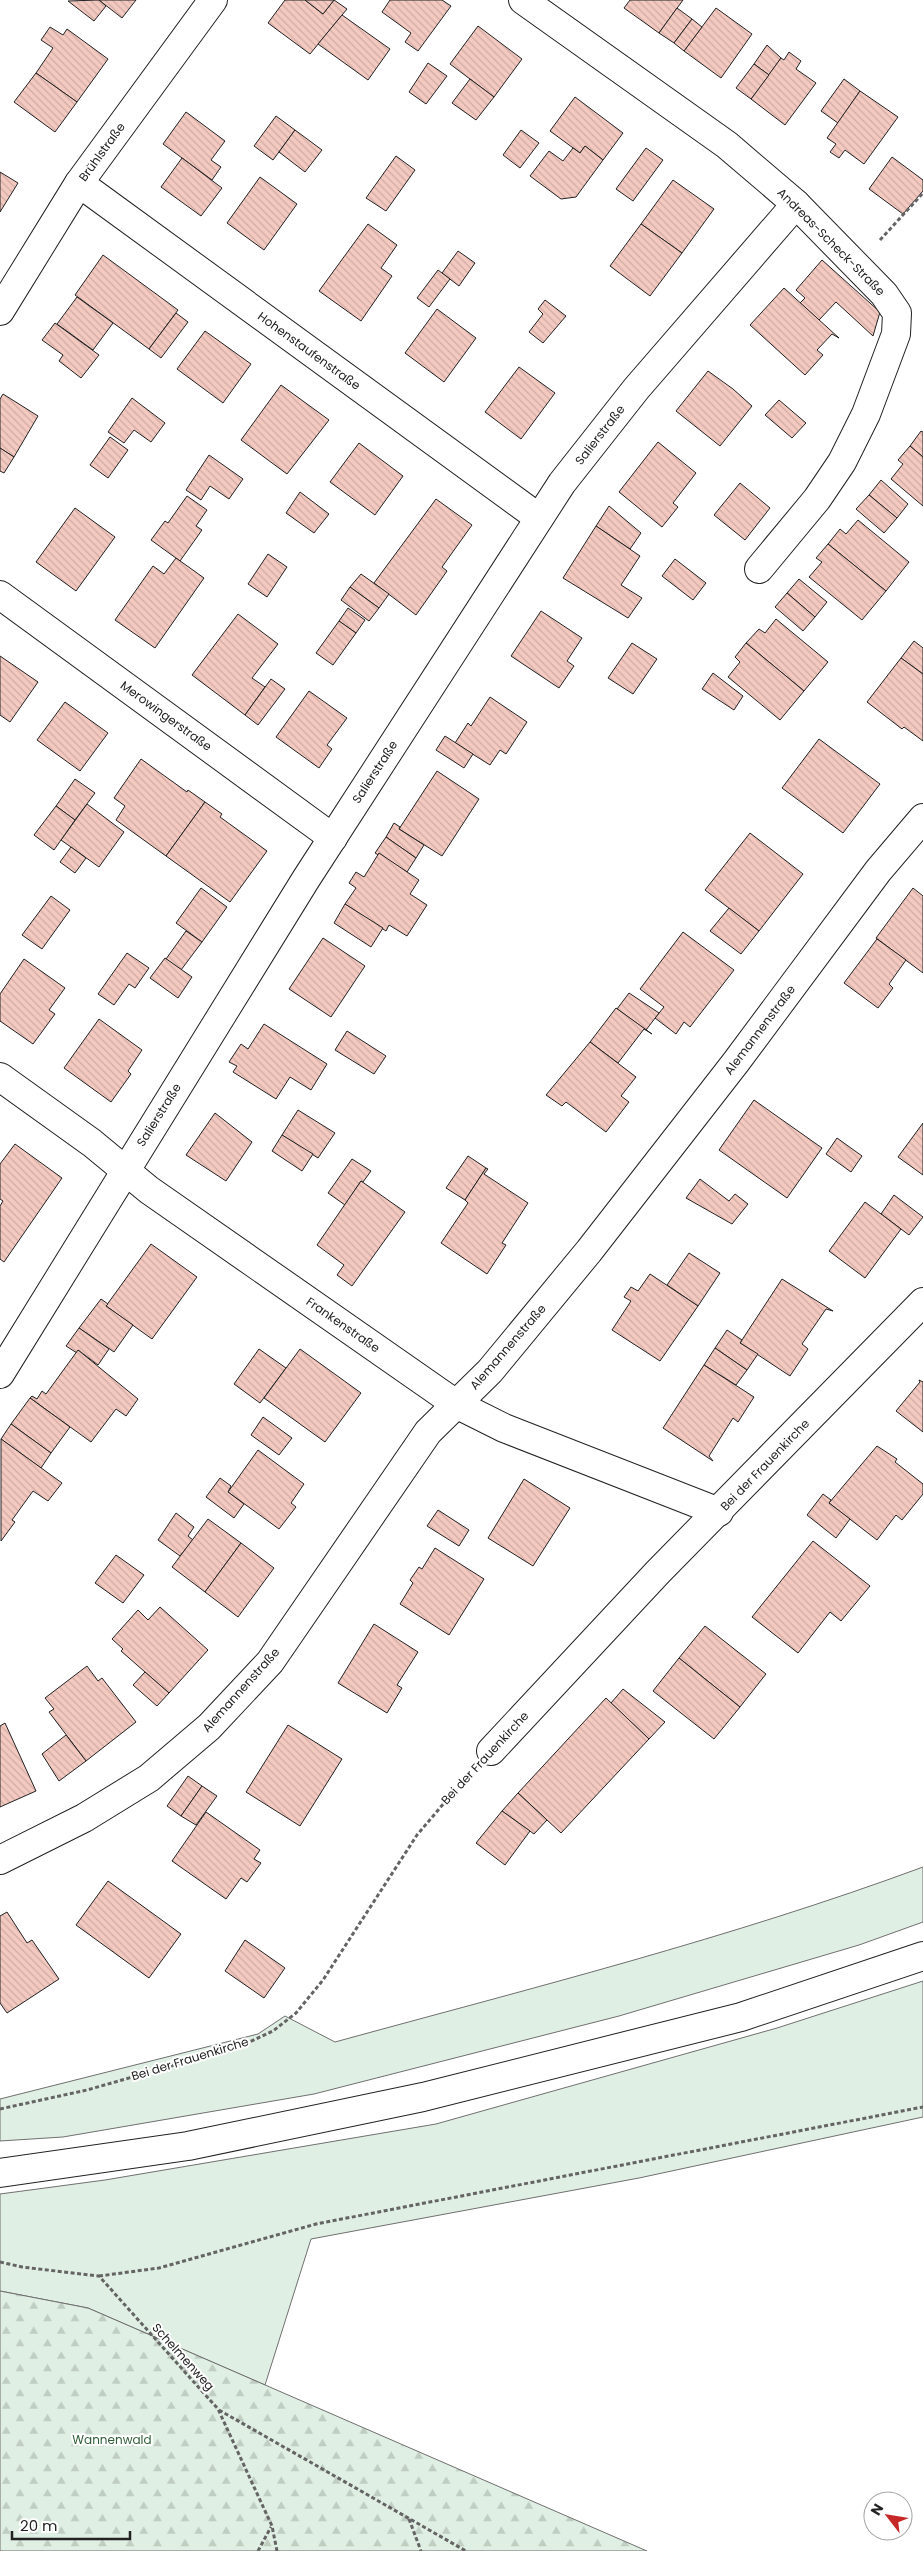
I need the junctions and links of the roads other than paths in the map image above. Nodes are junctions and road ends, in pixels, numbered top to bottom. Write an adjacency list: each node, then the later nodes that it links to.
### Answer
1 (213, 0): 3 (street, Brühlstraße)
2 (523, 0): 4 (street, Andreas-Scheck-Straße)
3 (79, 183): 5 (street, Brühlstraße); 6 (street, Hohenstaufenstraße)
4 (796, 204): 6 (street, Salierstraße); 7 (street, Andreas-Scheck-Straße)
5 (0, 310)
6 (539, 518): 10 (street, Salierstraße)
7 (759, 569)
8 (0, 595): 10 (street, Merowingerstraße)
9 (923, 818): 15 (street, Alemannenstraße)
10 (333, 838): 12 (street, Salierstraße)
11 (0, 1077): 12 (street, Frankenstraße)
12 (125, 1170): 14 (street, Salierstraße); 15 (street, Frankenstraße)
13 (923, 1302): 16 (street, Bei der Frauenkirche)
14 (0, 1374)
15 (456, 1404): 16 (street, Frankenstraße); 18 (street, Alemannenstraße)
16 (719, 1512): 17 (street, Bei der Frauenkirche)
17 (491, 1751)
18 (0, 1860)
19 (923, 1956): 20 (street)
20 (0, 2173)

